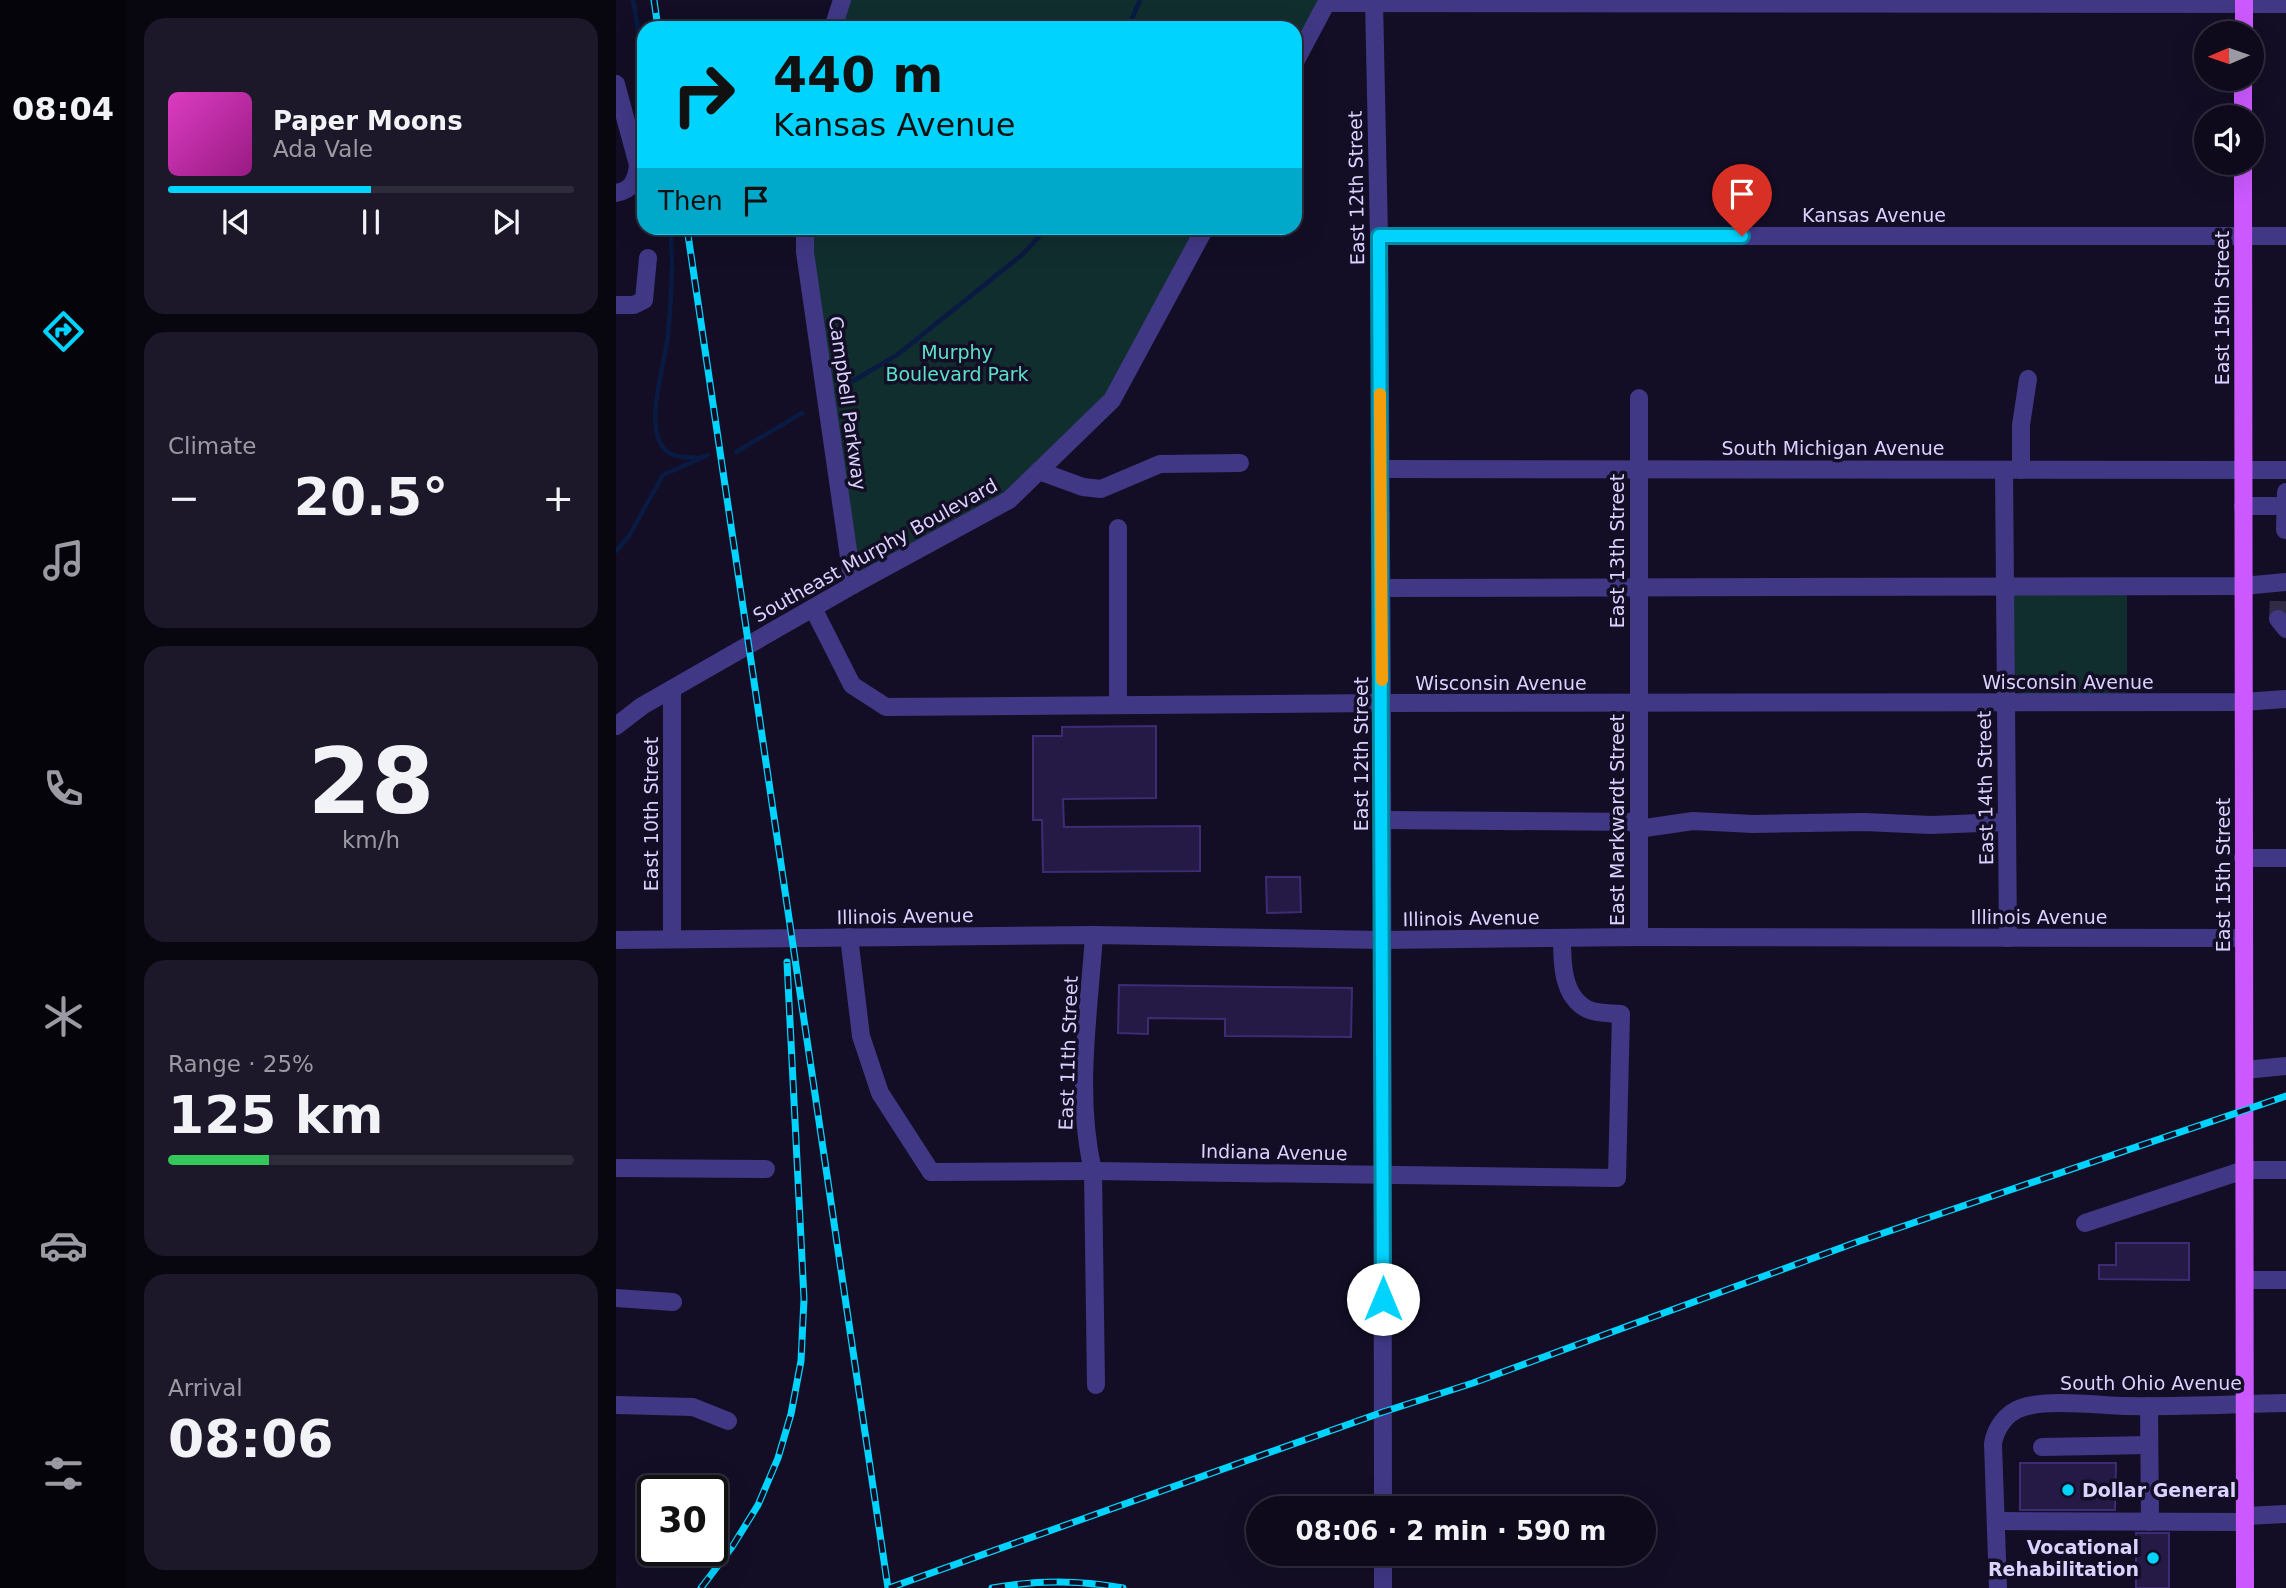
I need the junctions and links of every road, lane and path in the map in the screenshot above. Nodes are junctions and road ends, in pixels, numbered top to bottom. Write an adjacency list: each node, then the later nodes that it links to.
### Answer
1 (842, 0): 6 (street)
2 (1327, 2): 3 (street); 8 (street)
3 (1374, 2): 4 (street); 16 (street, East 12th Street)
4 (2244, 2): 5 (street); 7 (main road)
5 (2286, 4)
6 (835, 21)
7 (2244, 21)
8 (1302, 49)
9 (616, 84): 10 (street)
10 (637, 161)
11 (637, 172): 13 (street)
12 (2243, 175): 17 (main road, East 15th Street)
13 (616, 193)
14 (805, 235): 34 (street, Campbell Parkway)
15 (1201, 235): 29 (street, Southeast Murphy Boulevard)
16 (1379, 236): 17 (street, Kansas Avenue); 24 (street, East 12th Street)
17 (2243, 236): 18 (street, Kansas Avenue); 27 (main road, East 15th Street)
18 (2286, 236)
19 (648, 258): 20 (street)
20 (616, 305)
21 (2028, 379): 26 (street, East 14th Street)
22 (1639, 398): 25 (street, East 13th Street)
23 (1240, 463): 29 (street)
24 (1380, 469): 25 (street, South Michigan Avenue); 39 (street, East 12th Street)
25 (1639, 469): 26 (street, South Michigan Avenue); 37 (street, East 13th Street)
26 (2013, 470): 27 (street, South Michigan Avenue); 38 (street, East 14th Street)
27 (2243, 470): 28 (street, South Michigan Avenue); 31 (main road, East 15th Street)
28 (2286, 470)
29 (1039, 471): 34 (street, Southeast Murphy Boulevard)
30 (2285, 499): 31 (street); 33 (street)
31 (2243, 506): 35 (main road, East 15th Street)
32 (1118, 528): 47 (street)
33 (2285, 530)
34 (853, 585): 40 (street, Southeast Murphy Boulevard)
35 (2243, 586): 36 (street); 38 (street); 43 (main road, East 15th Street)
36 (2281, 586)
37 (1638, 587): 38 (street); 39 (street); 46 (street, East 13th Street)
38 (2004, 587): 44 (street, East 14th Street)
39 (1381, 588): 45 (street, East 12th Street)
40 (813, 608): 41 (street, Southeast Murphy Boulevard); 47 (street, Wisconsin Avenue)
41 (672, 689): 48 (street, Southeast Murphy Boulevard); 60 (street, East 10th Street)
42 (2286, 699): 43 (street, Wisconsin Avenue)
43 (2243, 702): 44 (street, Wisconsin Avenue); 52 (main road, East 15th Street)
44 (2005, 703): 46 (street, Wisconsin Avenue); 50 (street, East 14th Street)
45 (1382, 704): 46 (street, Wisconsin Avenue); 47 (street, Wisconsin Avenue); 49 (street, East 12th Street)
46 (1637, 704): 51 (street, East Markwardt Street)
47 (1118, 705)
48 (616, 726)
49 (1382, 820): 51 (street); 62 (street, East 12th Street)
50 (2006, 822): 51 (street); 57 (street, East 14th Street)
51 (1638, 825): 56 (street, East Markwardt Street)
52 (2243, 858): 53 (street); 59 (main road, East 15th Street)
53 (2286, 858)
54 (1094, 935): 55 (street, Illinois Avenue); 62 (street, Illinois Avenue); 69 (street, East 11th Street)
55 (849, 937): 60 (street, Illinois Avenue); 69 (street, Indiana Avenue)
56 (1639, 937): 57 (street, Illinois Avenue); 58 (street, Illinois Avenue)
57 (2008, 937): 59 (street, Illinois Avenue)
58 (1562, 938): 62 (street, Illinois Avenue); 70 (street, Indiana Avenue)
59 (2244, 938): 64 (main road, East 15th Street)
60 (672, 939): 61 (street, Illinois Avenue)
61 (616, 940)
62 (1381, 940): 70 (street, East 12th Street)
63 (2286, 1066): 64 (street)
64 (2245, 1070): 67 (main road, East 15th Street)
65 (616, 1168): 66 (street)
66 (766, 1168)
67 (2245, 1170): 68 (street); 71 (street); 72 (main road, East 15th Street)
68 (2286, 1170)
69 (1093, 1171): 70 (street, Indiana Avenue); 76 (street, East 11th Street)
70 (1383, 1174): 84 (street, East 12th Street)
71 (2085, 1223)
72 (2245, 1280): 73 (street); 78 (main road, East 15th Street)
73 (2286, 1280)
74 (616, 1298): 75 (street)
75 (673, 1302)
76 (1096, 1385)
77 (2286, 1403): 78 (street, South Ohio Avenue)
78 (2245, 1404): 80 (street, South Ohio Avenue); 86 (main road, East 15th Street)
79 (616, 1405): 81 (street)
80 (2149, 1406): 82 (street); 87 (street, South Ohio Avenue)
81 (729, 1421)
82 (2150, 1445): 83 (street); 88 (street)
83 (2042, 1447)
84 (1383, 1496)
85 (2286, 1514): 86 (street)
86 (2245, 1519): 88 (street); 92 (main road, East 15th Street)
87 (1996, 1521): 88 (street); 91 (street)
88 (2150, 1522)
89 (1383, 1566): 90 (street)
90 (1383, 1588)
91 (1998, 1588)
92 (2245, 1588)

